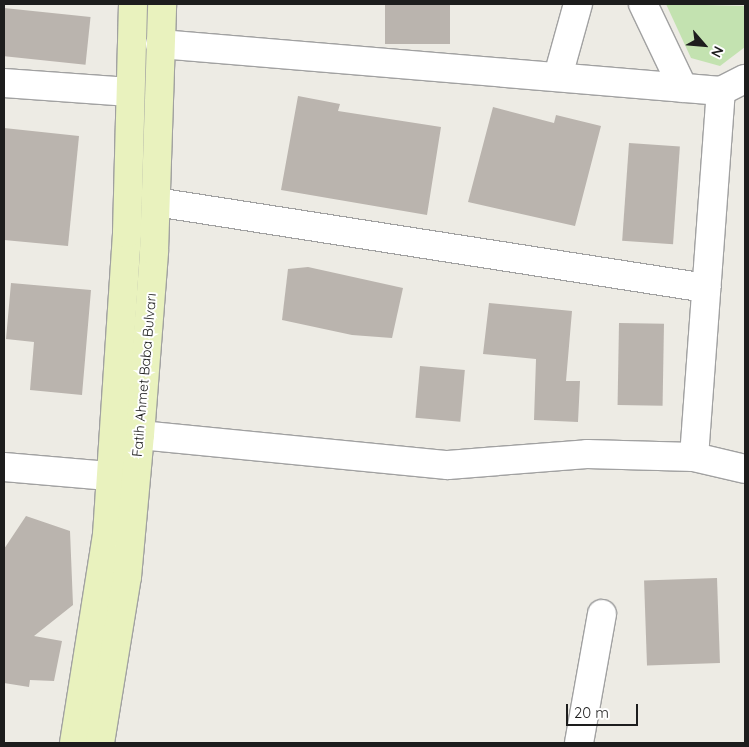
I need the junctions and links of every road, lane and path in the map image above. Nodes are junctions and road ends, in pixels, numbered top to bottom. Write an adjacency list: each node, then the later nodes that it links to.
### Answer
1 (133, 4): 11 (main road, Fatih Ahmet Baba Bulvarı)
2 (162, 4): 5 (main road, Fatih Ahmet Baba Bulvarı)
3 (578, 4): 6 (street)
4 (643, 4): 9 (street)
5 (160, 44): 6 (street); 12 (main road, Fatih Ahmet Baba Bulvarı)
6 (558, 76): 9 (street)
7 (745, 79): 10 (street)
8 (4, 83): 11 (street)
9 (683, 88): 10 (street)
10 (721, 91): 13 (street)
11 (130, 92): 18 (main road, Fatih Ahmet Baba Bulvarı)
12 (156, 202): 13 (street); 14 (main road, Fatih Ahmet Baba Bulvarı)
13 (706, 288): 15 (street)
14 (140, 435): 15 (street); 21 (main road, Fatih Ahmet Baba Bulvarı)
15 (694, 457): 17 (street)
16 (4, 467): 18 (street)
17 (745, 469)
18 (109, 476): 20 (main road, Fatih Ahmet Baba Bulvarı)
19 (602, 614): 22 (street)
20 (74, 743)
21 (100, 743)
22 (579, 743)

